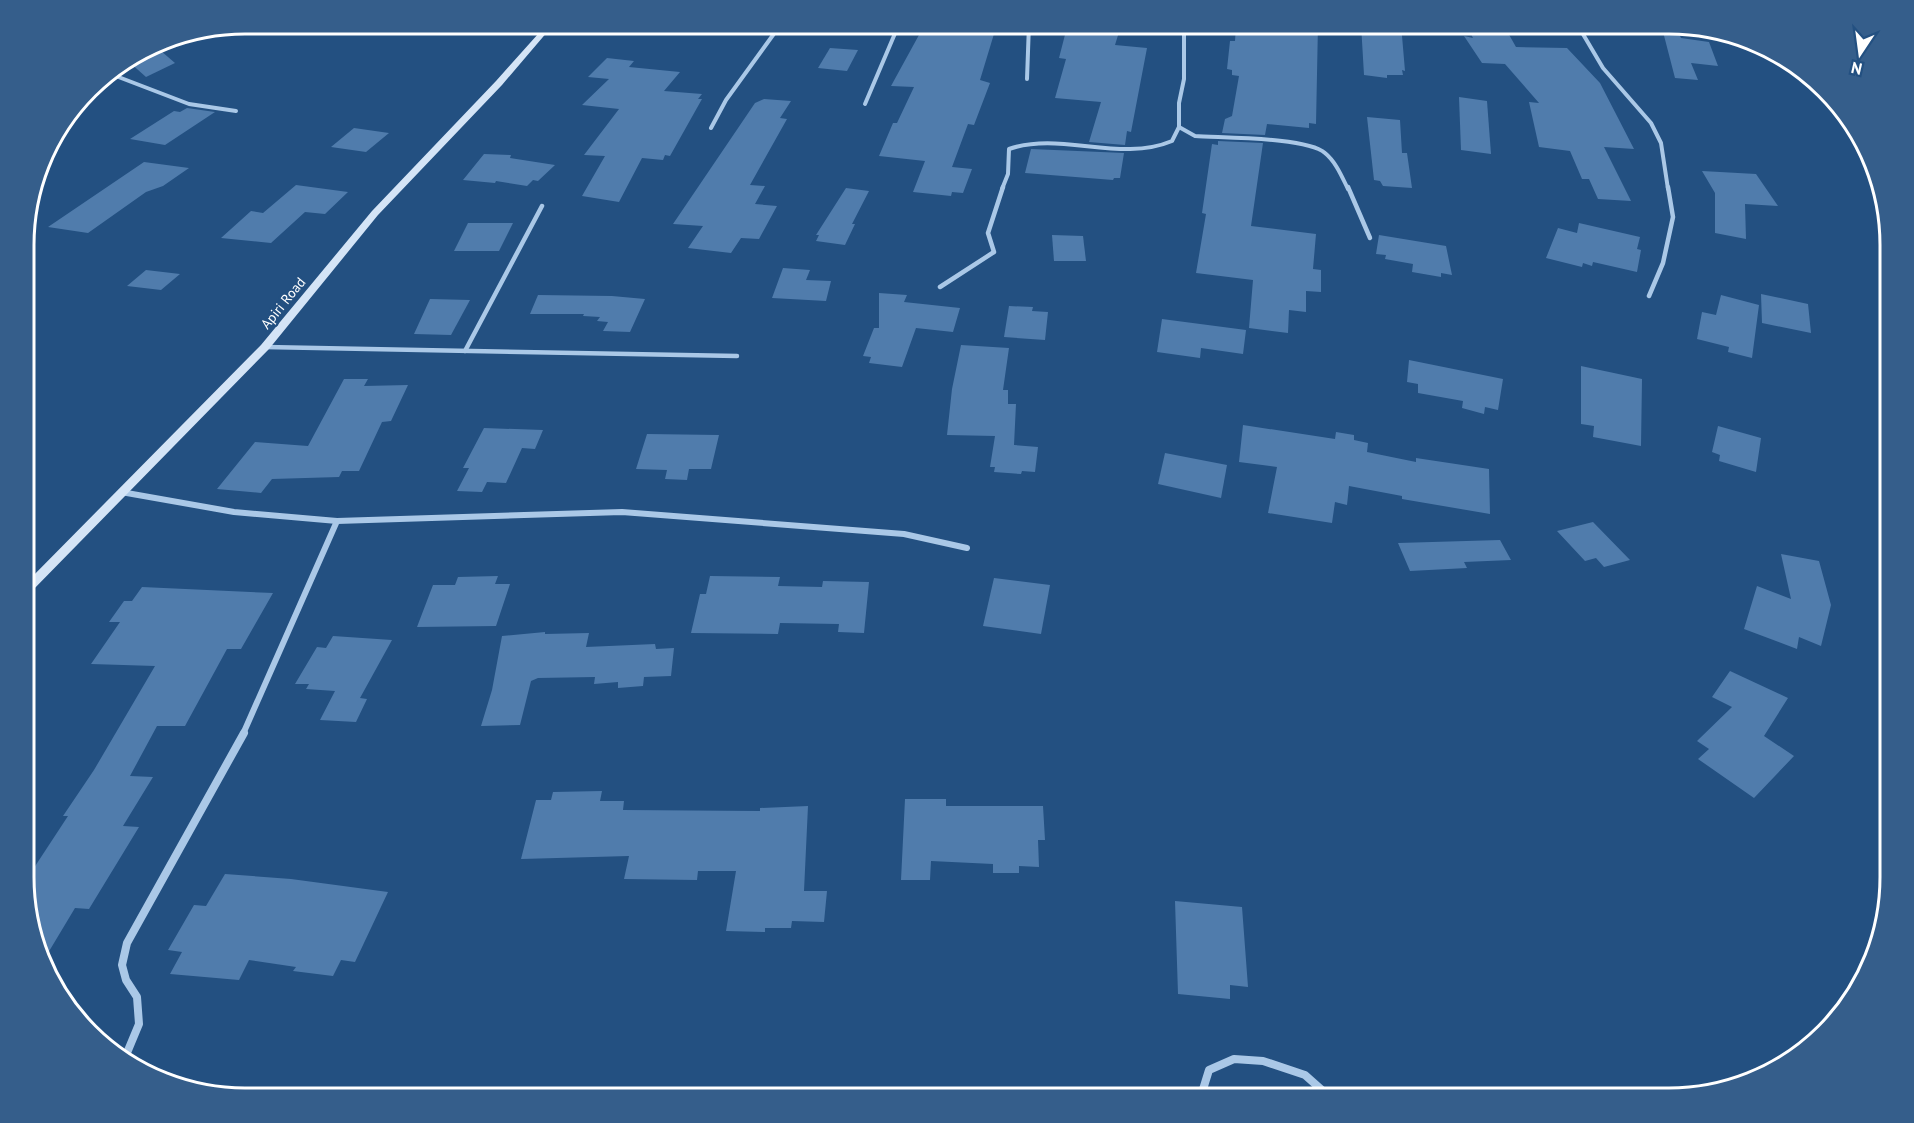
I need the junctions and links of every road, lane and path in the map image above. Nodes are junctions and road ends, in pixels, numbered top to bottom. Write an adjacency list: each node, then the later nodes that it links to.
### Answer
1 (1029, 34): 8 (street)
2 (1184, 34): 11 (street)
3 (1583, 34): 16 (street)
4 (542, 35): 17 (street, Apiri Road)
5 (773, 35): 12 (street)
6 (895, 35): 9 (street)
7 (118, 77): 10 (street)
8 (1027, 80)
9 (865, 104)
10 (236, 111)
11 (1179, 127): 14 (street); 15 (street)
12 (711, 128)
13 (542, 206): 18 (street)
14 (1370, 238)
15 (940, 287)
16 (1649, 296)
17 (265, 347): 18 (street); 20 (street, Apiri Road)
18 (465, 351): 19 (street)
19 (737, 356)
20 (121, 492): 21 (street); 23 (street, Apiri Road)
21 (337, 521): 22 (street); 24 (street)
22 (967, 548)
23 (34, 582)
24 (127, 1052)
25 (1203, 1088): 26 (street)
26 (1320, 1088)

